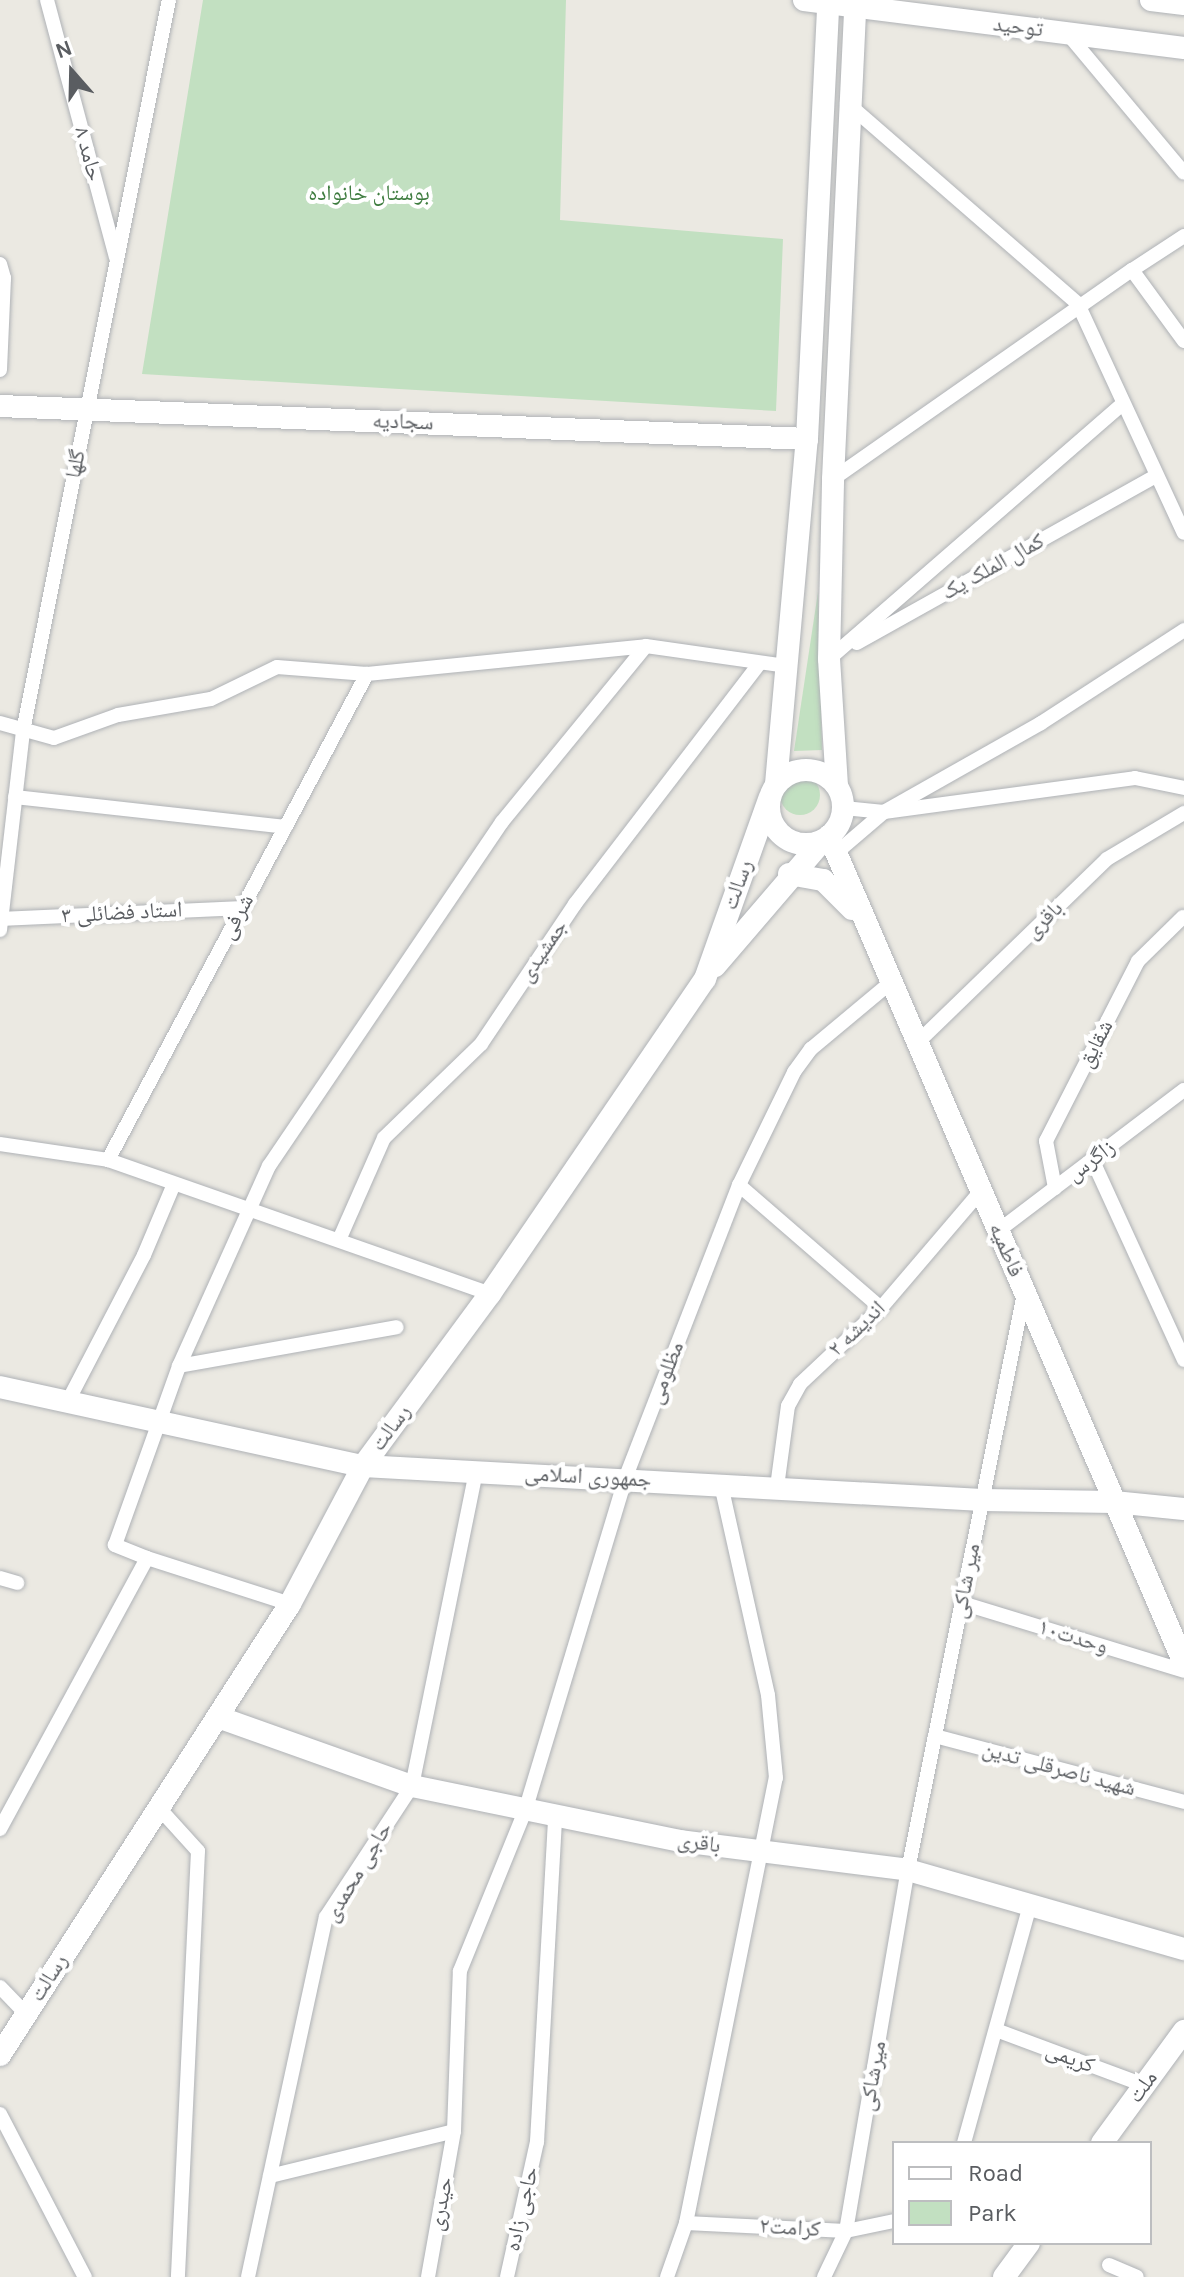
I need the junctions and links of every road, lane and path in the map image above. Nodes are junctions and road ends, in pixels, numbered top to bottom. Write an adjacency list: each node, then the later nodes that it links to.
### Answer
1 (47, 0): 12 (street, حامد ۸)
2 (169, 0): 12 (street, گلها)
3 (804, 0): 5 (street, توحید)
4 (1151, 0): 6 (street)
5 (844, 4): 7 (street, توحید); 9 (street); 21 (street)
6 (1184, 4)
7 (1066, 33): 8 (street, توحید); 10 (street)
8 (1184, 48)
9 (847, 103): 15 (street); 23 (street)
10 (1184, 173)
11 (1184, 236): 14 (street)
12 (117, 261): 20 (street, گلها)
13 (0, 264): 17 (street)
14 (1132, 270): 15 (street); 16 (street)
15 (1078, 304): 18 (street); 23 (street)
16 (1184, 341)
17 (0, 370)
18 (1122, 404): 22 (street); 27 (street)
19 (0, 406): 20 (street, سجادیه)
20 (87, 409): 21 (street, سجادیه); 32 (street, گلها)
21 (807, 439): 29 (street)
22 (1156, 476): 24 (street); 27 (street, کمال الملک یک)
23 (833, 479): 27 (street)
24 (1184, 533)
25 (1184, 630): 38 (street)
26 (646, 646): 28 (street); 30 (street); 58 (street)
27 (829, 659): 33 (street)
28 (759, 664): 29 (street); 60 (street, جمشیدی)
29 (786, 666): 35 (street)
30 (367, 674): 32 (street); 40 (street, شرفی)
31 (0, 723): 32 (street)
32 (23, 731): 36 (street, گلها)
33 (837, 786): 35 (street); 37 (street)
34 (1184, 788): 38 (street)
35 (772, 792): 41 (street); 47 (street, رسالت)
36 (15, 797): 40 (street); 45 (street, گلها)
37 (844, 808): 38 (street); 41 (street)
38 (884, 812): 41 (street)
39 (1184, 813): 49 (street, باقری)
40 (285, 827): 43 (street, شرفی)
41 (829, 844): 42 (street); 46 (street, فاطمیه)
42 (789, 874): 46 (street); 47 (street)
43 (242, 908): 45 (street, استاد فضائلی ۳); 53 (street, شرفی)
44 (1183, 917): 56 (street, شقایق)
45 (1, 925)
46 (873, 940): 48 (street, فاطمیه)
47 (705, 979): 62 (street, رسالت)
48 (891, 982): 49 (street, فاطمیه); 55 (street, مظلومی)
49 (917, 1043): 57 (street, فاطمیه)
50 (1184, 1090): 52 (street, زاگرس)
51 (0, 1144): 53 (street)
52 (1092, 1159): 56 (street, زاگرس); 65 (street)
53 (108, 1160): 54 (street)
54 (174, 1184): 58 (street); 68 (street)
55 (739, 1185): 63 (street); 72 (street, مظلومی)
56 (1055, 1188): 59 (street, زاگرس)
57 (981, 1191): 59 (street, فاطمیه); 63 (street, اندیشه ۲)
58 (249, 1211): 60 (street); 66 (street)
59 (998, 1231): 61 (street, فاطمیه)
60 (339, 1240): 62 (street)
61 (1024, 1293): 75 (street, میر شاکی); 76 (street, فاطمیه)
62 (490, 1294): 70 (street, رسالت)
63 (881, 1308): 74 (street, اندیشه ۲)
64 (397, 1327): 66 (street)
65 (1184, 1360)
66 (179, 1366): 69 (street)
67 (0, 1387): 68 (street, جمهوری اسلامی)
68 (67, 1403): 69 (street, جمهوری اسلامی)
69 (158, 1424): 70 (street, جمهوری اسلامی); 78 (street)
70 (363, 1466): 71 (street, جمهوری اسلامی); 82 (street, رسالت)
71 (476, 1471): 72 (street, جمهوری اسلامی); 87 (street, حاجی محمدی)
72 (625, 1479): 73 (street, جمهوری اسلامی); 90 (street, مظلومی)
73 (721, 1484): 74 (street, جمهوری اسلامی); 93 (street)
74 (777, 1487): 75 (street, جمهوری اسلامی)
75 (982, 1500): 76 (street, جمهوری اسلامی); 81 (street, میر شاکی)
76 (1114, 1502): 77 (street, جمهوری اسلامی); 83 (street, فاطمیه)
77 (1184, 1509)
78 (147, 1558): 82 (street); 92 (street)
79 (0, 1578): 80 (street)
80 (17, 1583)
81 (962, 1603): 84 (street, وحدت۱۰); 86 (street, میر شاکی)
82 (290, 1604): 85 (street, رسالت)
83 (1184, 1663)
84 (1184, 1671)
85 (218, 1717): 87 (street, باقری); 89 (street, رسالت)
86 (935, 1736): 88 (street, شهید ناصرقلی تدین); 94 (street, میر شاکی)
87 (412, 1786): 90 (street, باقری); 107 (street, حاجی محمدی)
88 (1184, 1802)
89 (159, 1808): 98 (street, رسالت); 114 (street)
90 (525, 1811): 91 (street, باقری); 104 (street, حیدری)
91 (555, 1819): 93 (street, باقری); 117 (street, حاجی زاده)
92 (0, 1829)
93 (759, 1851): 94 (street, باقری); 109 (street)
94 (908, 1870): 95 (street, باقری); 110 (street, میرشاکی)
95 (1031, 1902): 96 (street, باقری); 99 (street)
96 (1184, 1949)
97 (0, 1987): 98 (street)
98 (26, 2014): 101 (street, رسالت)
99 (996, 2030): 102 (street, کریمی); 105 (street)
100 (1184, 2031): 102 (street, ملت)
101 (0, 2055)
102 (1144, 2085): 106 (street, ملت)
103 (0, 2114): 113 (street)
104 (454, 2131): 107 (street); 116 (street, حیدری)
105 (965, 2141)
106 (1103, 2141)
107 (270, 2176): 115 (street, حاجی محمدی)
108 (892, 2221): 110 (street, کرامت۲)
109 (686, 2223): 110 (street, کرامت۲); 118 (street)
110 (846, 2231): 119 (street, میرشاکی)
111 (1028, 2245): 120 (street)
112 (1109, 2265): 121 (street)
113 (85, 2277)
114 (178, 2277)
115 (248, 2277)
116 (428, 2277)
117 (507, 2277)
118 (667, 2277)
119 (824, 2277)
120 (1004, 2277)
121 (1137, 2277)

